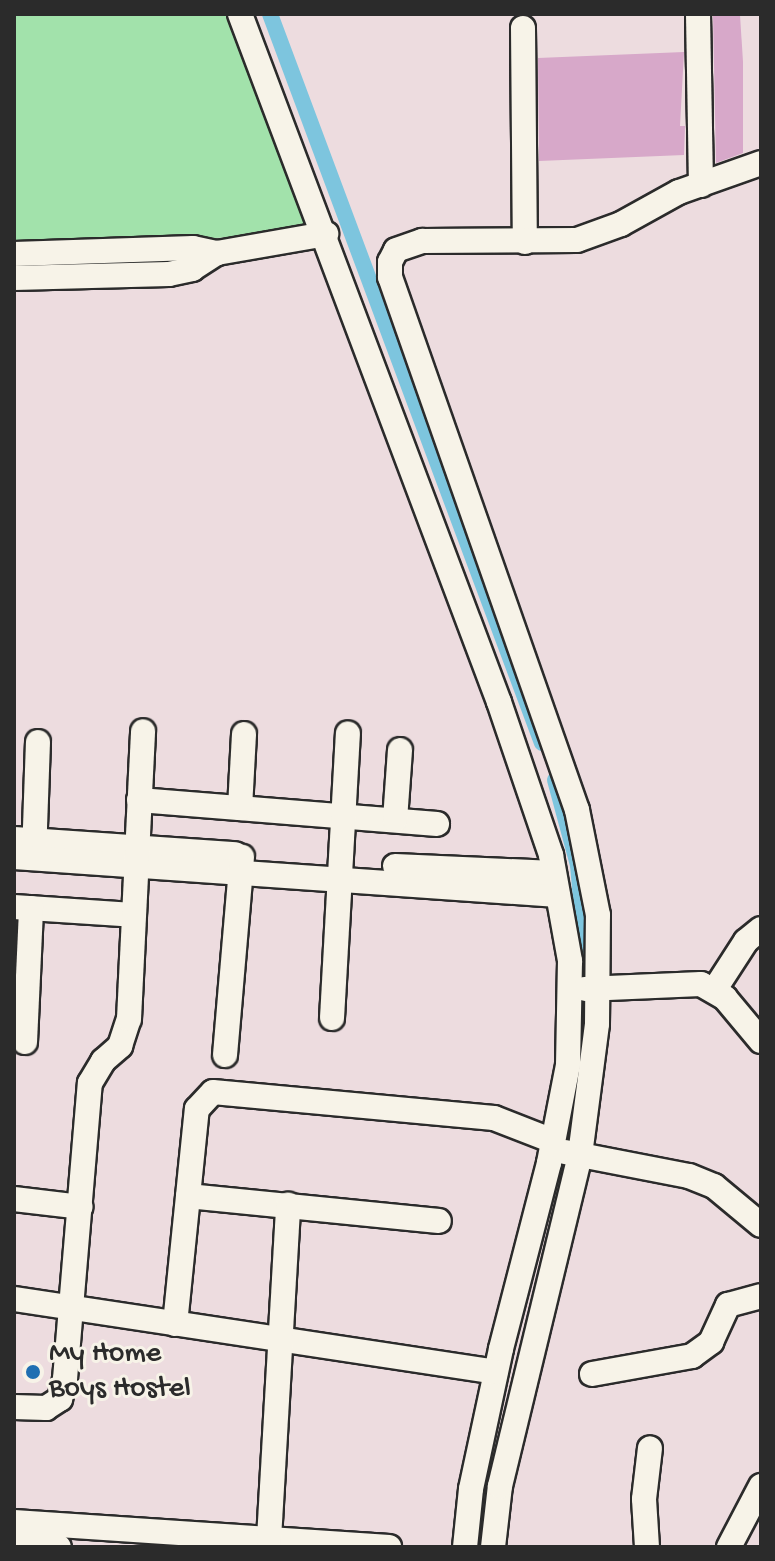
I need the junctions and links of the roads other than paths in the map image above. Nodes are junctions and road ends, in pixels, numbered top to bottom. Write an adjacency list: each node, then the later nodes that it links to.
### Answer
1 (240, 14): 6 (street)
2 (698, 14): 5 (street)
3 (523, 28): 7 (street)
4 (761, 163): 5 (street)
5 (701, 185): 7 (street)
6 (326, 234): 8 (street); 25 (street)
7 (525, 242): 29 (street)
8 (217, 253): 9 (street); 10 (street)
9 (14, 254)
10 (14, 278)
11 (143, 731): 16 (street)
12 (348, 733): 18 (street)
13 (244, 734): 17 (street)
14 (38, 742): 21 (street)
15 (400, 750): 19 (street)
16 (139, 800): 17 (street); 22 (street)
17 (240, 808): 18 (street)
18 (345, 816): 19 (street); 24 (street)
19 (395, 820): 20 (street)
20 (437, 824)
21 (24, 849): 22 (street)
22 (136, 855): 23 (street); 27 (street)
23 (241, 862): 24 (street); 34 (street)
24 (342, 870): 25 (street); 31 (street)
25 (556, 884): 29 (street)
26 (23, 908): 27 (street); 33 (street)
27 (133, 915): 39 (street)
28 (761, 929): 30 (street)
29 (585, 989): 30 (street); 35 (street)
30 (715, 989): 32 (street)
31 (332, 1018)
32 (761, 1041)
33 (25, 1042)
34 (225, 1055)
35 (563, 1150): 36 (street); 41 (street); 47 (street); 59 (street)
36 (188, 1196): 38 (street); 45 (street)
37 (14, 1199): 39 (street)
38 (288, 1205): 40 (street); 46 (street)
39 (81, 1207): 44 (street)
40 (439, 1221)
41 (761, 1225)
42 (761, 1296): 48 (street)
43 (14, 1299): 44 (street)
44 (73, 1308): 45 (street); 49 (street)
45 (175, 1324): 46 (street)
46 (282, 1338): 47 (street); 54 (street)
47 (496, 1372): 58 (street)
48 (592, 1374)
49 (14, 1407)
50 (650, 1448): 60 (street)
51 (761, 1486): 52 (street)
52 (754, 1508): 61 (street)
53 (14, 1522): 54 (street)
54 (269, 1539): 57 (street)
55 (14, 1543): 56 (street)
56 (59, 1547)
57 (389, 1547)
58 (465, 1547)
59 (493, 1547)
60 (647, 1547)
61 (729, 1547)

